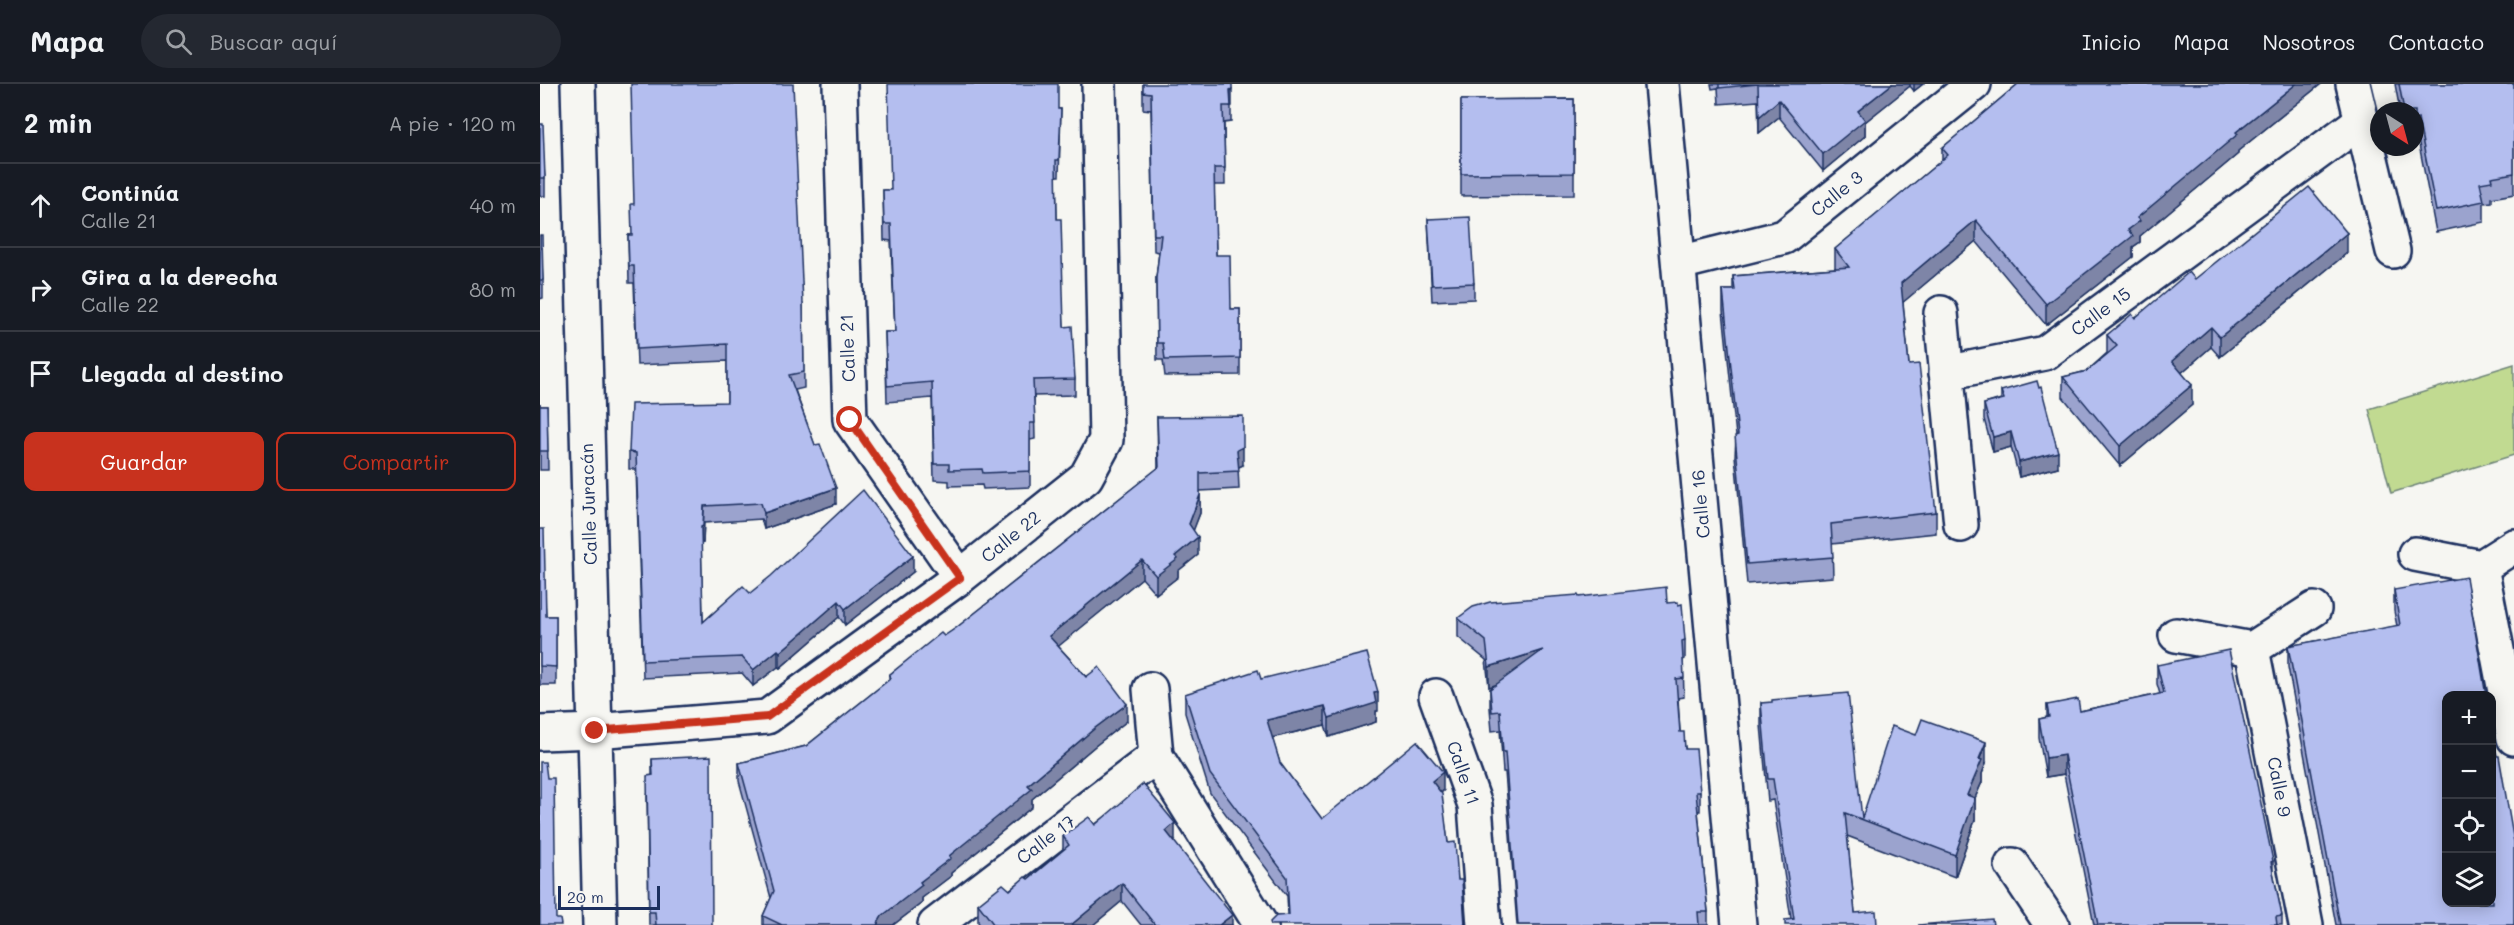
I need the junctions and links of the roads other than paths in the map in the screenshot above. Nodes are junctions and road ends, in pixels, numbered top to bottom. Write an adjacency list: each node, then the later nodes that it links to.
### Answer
1 (578, 84): 22 (street, Calle Juracán)
2 (840, 84): 16 (street, Calle 21)
3 (1099, 84): 16 (street, Calle 22)
4 (1662, 84): 9 (street, Calle 16)
5 (1974, 84): 9 (street, Calle 3)
6 (2353, 84): 7 (street)
7 (2361, 121): 8 (street); 11 (street, Calle 15)
8 (2393, 251)
9 (1679, 263): 31 (street, Calle 16)
10 (1941, 313): 11 (street)
11 (1946, 373): 12 (street)
12 (1961, 525)
13 (2514, 546): 15 (street)
14 (2415, 554): 15 (street)
15 (2481, 567): 24 (street)
16 (960, 578): 22 (street, Calle 22)
17 (2314, 609): 19 (street)
18 (2176, 635): 19 (street)
19 (2252, 649): 33 (street, Calle 9)
20 (1150, 689): 25 (street)
21 (1436, 696): 30 (street, Calle 11)
22 (595, 731): 23 (street, Calle 22); 27 (street, Calle Juracán)
23 (540, 733)
24 (2514, 738)
25 (1156, 756): 28 (street, Calle 17); 29 (street)
26 (2012, 865): 32 (street)
27 (600, 925)
28 (935, 925)
29 (1261, 925)
30 (1484, 925)
31 (1739, 925)
32 (2052, 925)
33 (2306, 925)

